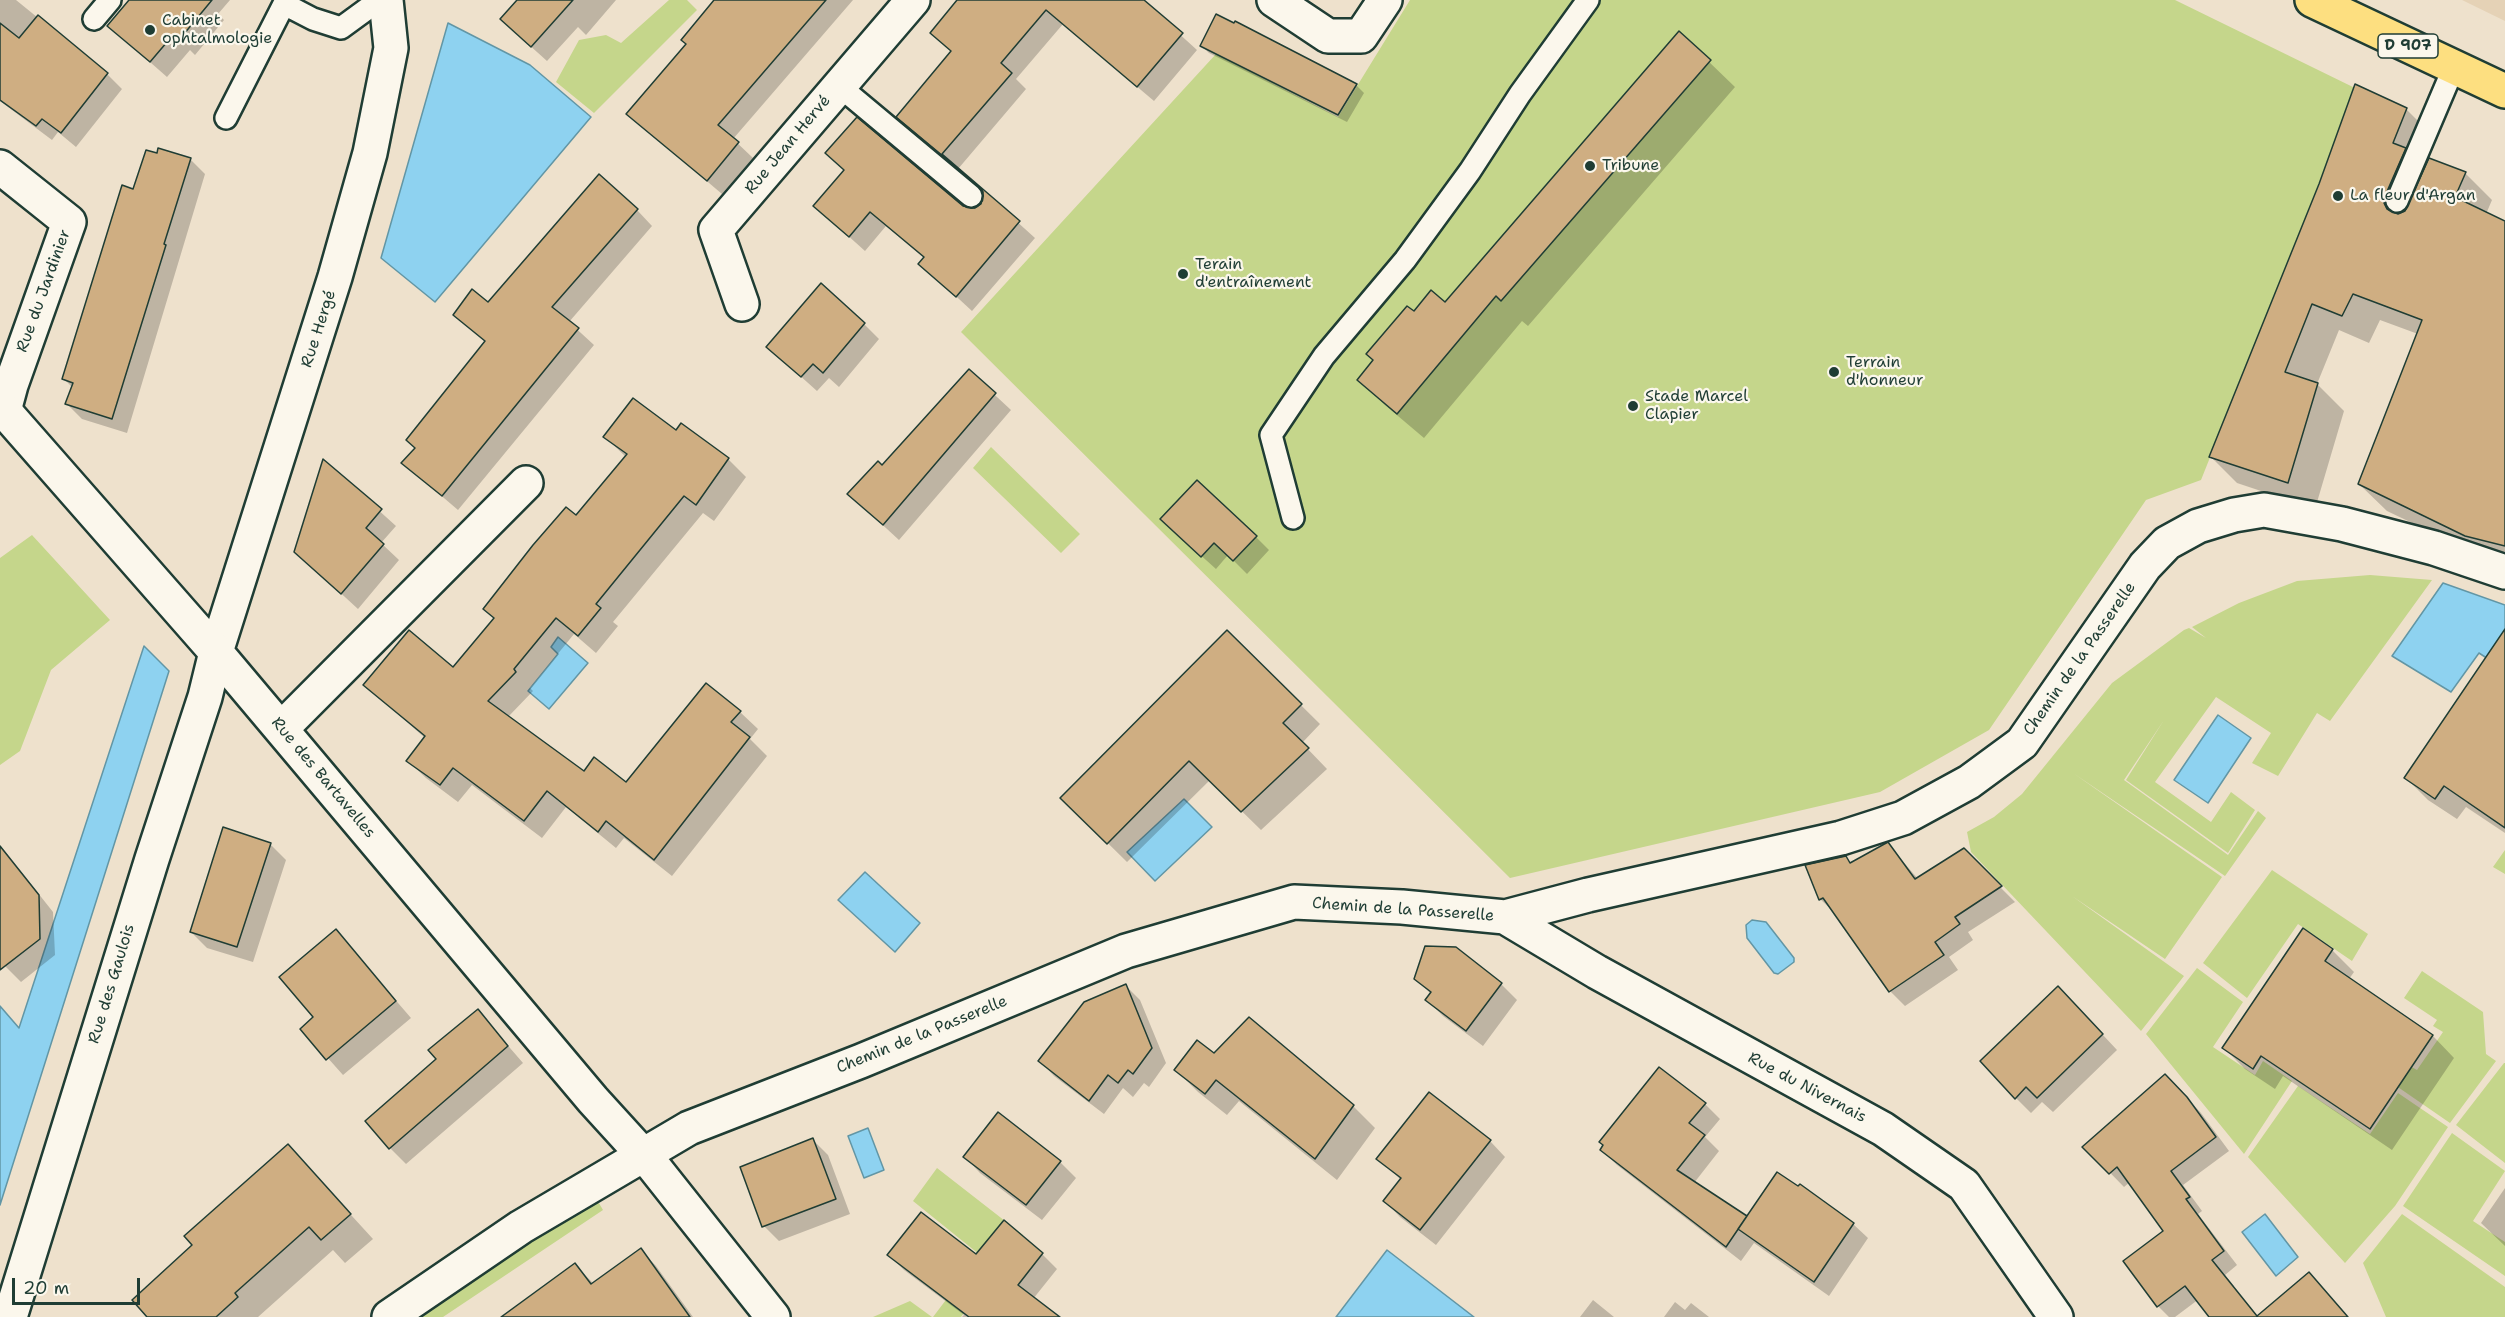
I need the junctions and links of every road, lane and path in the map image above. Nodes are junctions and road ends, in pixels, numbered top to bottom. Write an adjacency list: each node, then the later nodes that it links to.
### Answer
1 (110, 0): 9 (lane)
2 (913, 0): 11 (street, Rue Jean Hervé)
3 (1274, 0): 4 (street)
4 (1385, 0)
5 (1588, 0): 20 (lane)
6 (2312, 0): 10 (main road, D 907)
7 (387, 1): 8 (lane); 22 (street, Rue Hergé)
8 (281, 2): 13 (lane)
9 (94, 19)
10 (2454, 68): 12 (main road, D 907); 16 (lane)
11 (838, 85): 15 (lane); 17 (street, Rue Jean Hervé)
12 (2505, 92)
13 (226, 118)
14 (0, 167): 18 (street, Rue du Jardinier)
15 (971, 196)
16 (2397, 201)
17 (742, 304)
18 (2, 408): 22 (street, Rue des Bartavelles)
19 (526, 483): 23 (street)
20 (1293, 518)
21 (2505, 572): 24 (street, Chemin de la Passerelle)
22 (216, 652): 23 (street, Rue des Bartavelles); 26 (street, Rue des Gaulois)
23 (282, 728): 25 (street, Rue des Bartavelles)
24 (1505, 917): 25 (street, Chemin de la Passerelle); 29 (street, Rue du Nivernais)
25 (643, 1154): 27 (street, Chemin de la Passerelle); 28 (street, Rue des Bartavelles)
26 (10, 1317)
27 (389, 1317)
28 (773, 1317)
29 (2056, 1317)

